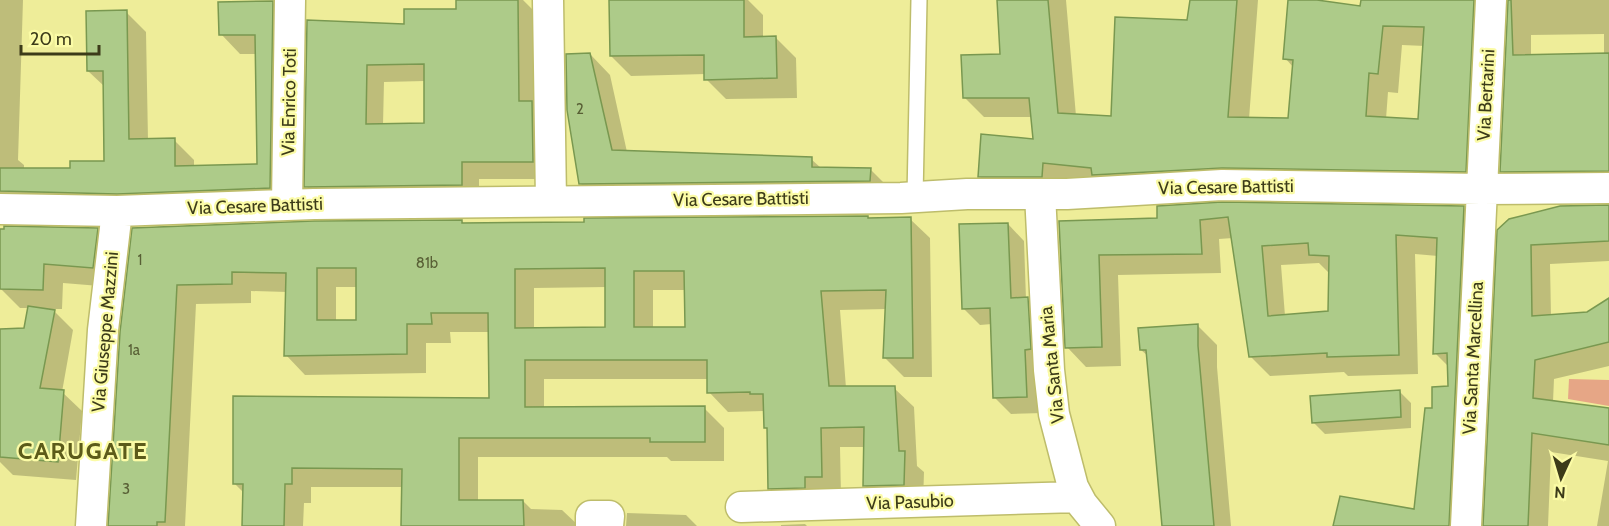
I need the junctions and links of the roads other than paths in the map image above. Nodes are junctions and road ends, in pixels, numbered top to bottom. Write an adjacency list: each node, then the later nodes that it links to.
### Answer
1 (290, 0): 10 (street, Via Enrico Toti)
2 (548, 0): 9 (street)
3 (920, 0): 8 (lane)
4 (1491, 0): 6 (street, Via Bertarini)
5 (1609, 188): 6 (street, Via Cesare Battisti)
6 (1481, 189): 7 (street, Via Cesare Battisti); 19 (street, Via Santa Marcellina)
7 (1041, 194): 8 (street, Via Cesare Battisti); 13 (street, Via Santa Maria)
8 (915, 197): 9 (street, Via Cesare Battisti)
9 (551, 201): 10 (street, Via Cesare Battisti)
10 (287, 204): 12 (street, Via Cesare Battisti)
11 (0, 210): 12 (street, Via Cesare Battisti)
12 (117, 211): 15 (street, Via Giuseppe Mazzini)
13 (1078, 497): 14 (street, Via Pasubio); 18 (street, Via Santa Maria)
14 (741, 507)
15 (91, 526)
16 (591, 526): 17 (street)
17 (609, 526)
18 (1100, 526)
19 (1466, 526)

